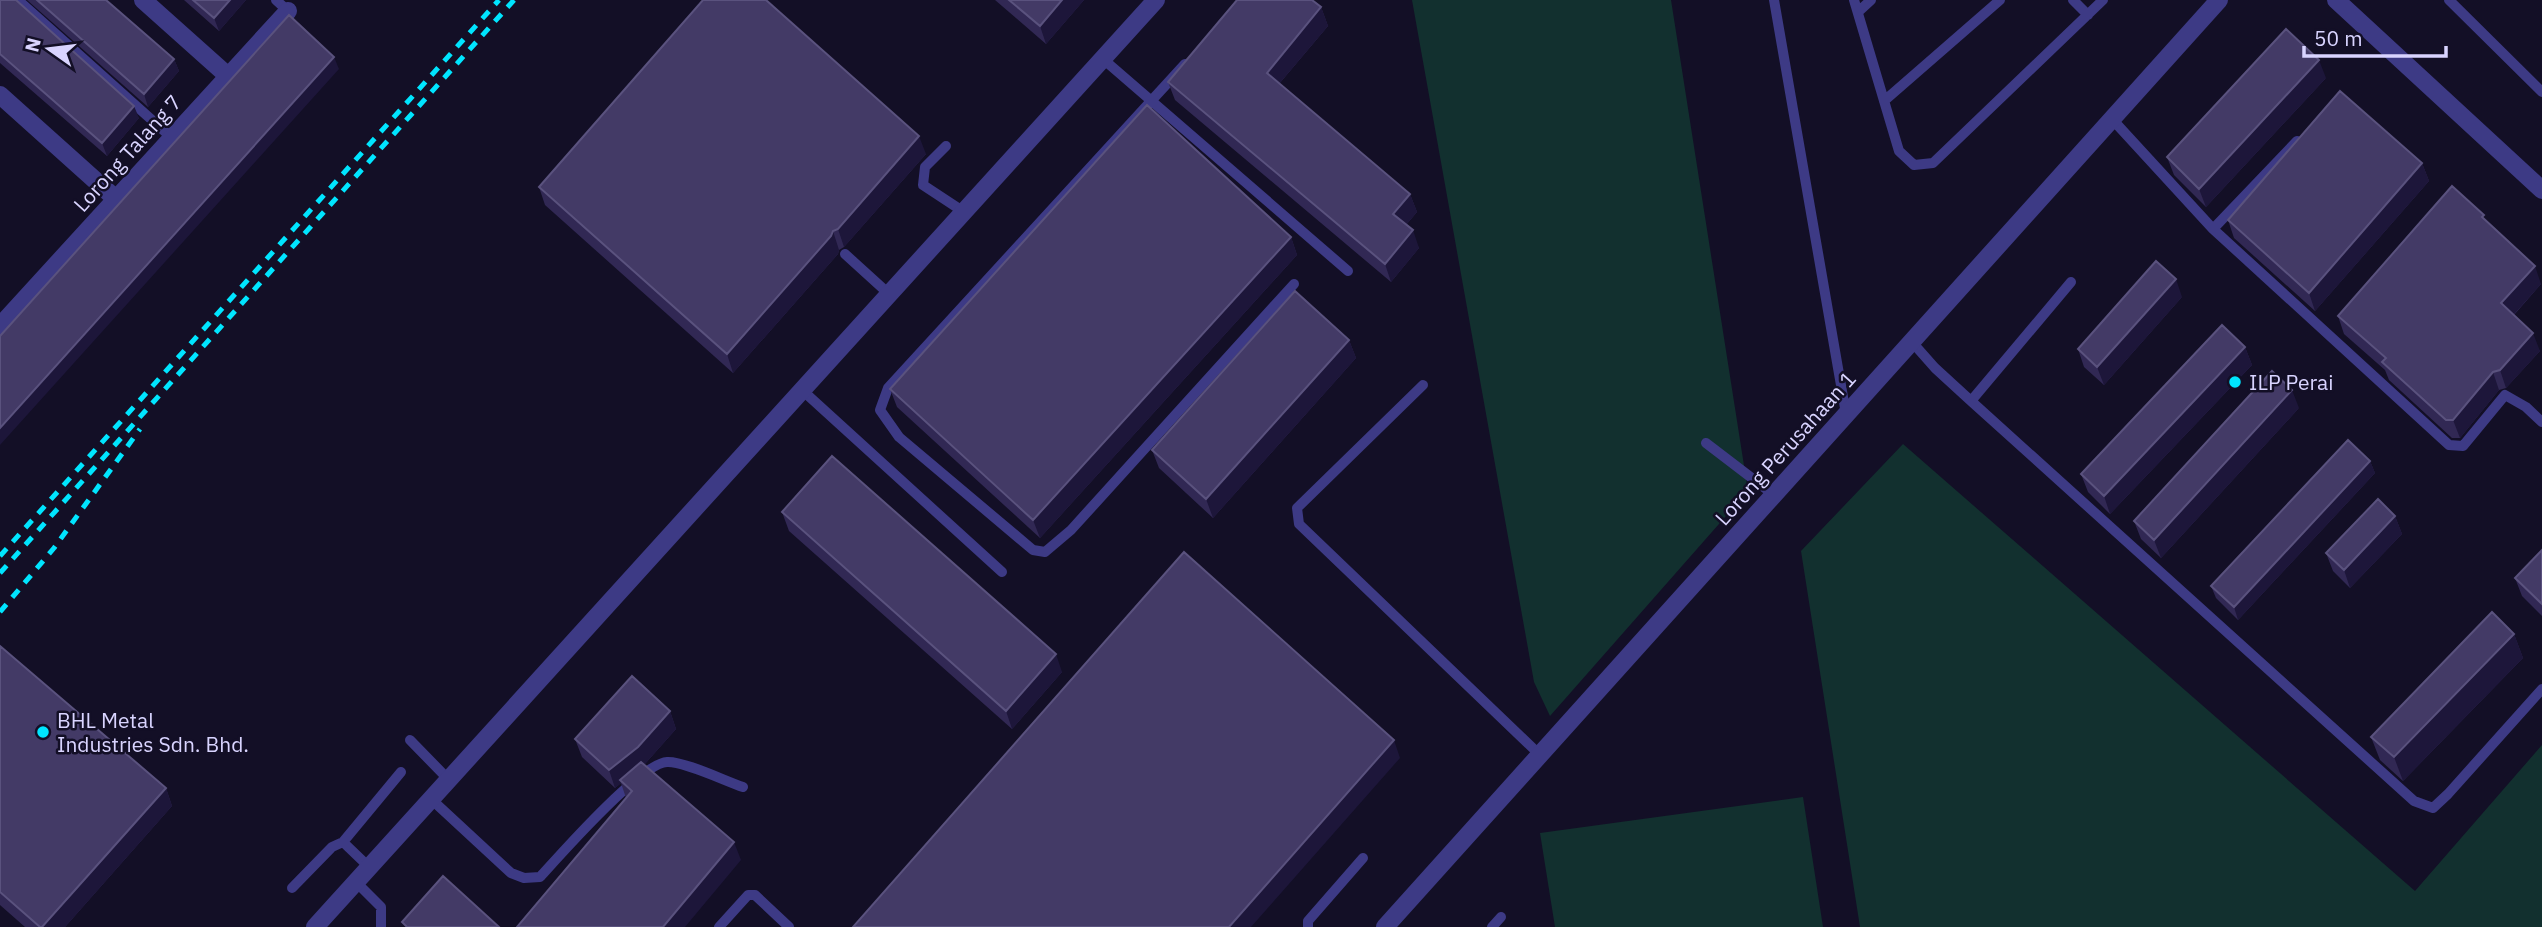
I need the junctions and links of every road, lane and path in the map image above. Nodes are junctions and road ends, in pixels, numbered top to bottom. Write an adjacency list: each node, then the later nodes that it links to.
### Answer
1 (18, 0): 25 (lane)
2 (143, 0): 18 (street)
3 (1157, 0): 16 (street)
4 (1774, 0): 41 (lane)
5 (1854, 0): 14 (lane)
6 (1871, 0): 14 (lane)
7 (2000, 0): 22 (lane)
8 (2073, 0): 15 (lane)
9 (2103, 0): 15 (lane)
10 (2219, 0): 23 (street, Lorong Perusahaan 1)
11 (2336, 0): 27 (street)
12 (2449, 0): 19 (lane)
13 (282, 6): 18 (street, Lorong Talang 7)
14 (1858, 12): 22 (lane)
15 (2088, 15): 22 (lane)
16 (1103, 59): 21 (lane); 29 (street)
17 (1188, 60): 21 (lane)
18 (228, 76): 25 (street, Lorong Talang 7)
19 (2542, 92)
20 (0, 95): 28 (street)
21 (1150, 100): 32 (lane); 34 (lane)
22 (1884, 101)
23 (2112, 119): 30 (lane); 37 (street, Lorong Perusahaan 1)
24 (2308, 130): 30 (lane)
25 (172, 138): 28 (street, Lorong Talang 7)
26 (946, 146): 29 (lane)
27 (2542, 190)
28 (116, 200): 36 (street, Lorong Talang 7)
29 (964, 212): 35 (street)
30 (2213, 229): 42 (lane)
31 (845, 254): 35 (lane)
32 (1348, 271)
33 (2071, 282): 40 (lane)
34 (1294, 284)
35 (889, 294): 39 (street)
36 (0, 326)
37 (1912, 342): 40 (lane); 41 (street, Lorong Perusahaan 1)
38 (1423, 385): 48 (lane)
39 (802, 390): 45 (lane); 50 (street)
40 (1971, 401): 46 (lane)
41 (1846, 414): 44 (street, Lorong Perusahaan 1)
42 (2542, 422)
43 (1706, 443): 44 (lane)
44 (1774, 495): 48 (street, Lorong Perusahaan 1)
45 (1002, 572)
46 (2542, 689)
47 (410, 740): 50 (lane)
48 (1540, 755): 64 (street, Lorong Perusahaan 1)
49 (401, 772): 53 (lane)
50 (449, 780): 52 (street)
51 (743, 787): 52 (lane)
52 (431, 799): 55 (street)
53 (343, 842): 55 (lane); 57 (lane)
54 (1363, 858): 63 (lane)
55 (369, 867): 56 (street)
56 (356, 882): 59 (street); 60 (lane)
57 (292, 888)
58 (1501, 917): 65 (lane)
59 (315, 927)
60 (381, 927)
61 (719, 927): 62 (lane)
62 (789, 927)
63 (1308, 927)
64 (1385, 927)
65 (1492, 927)

